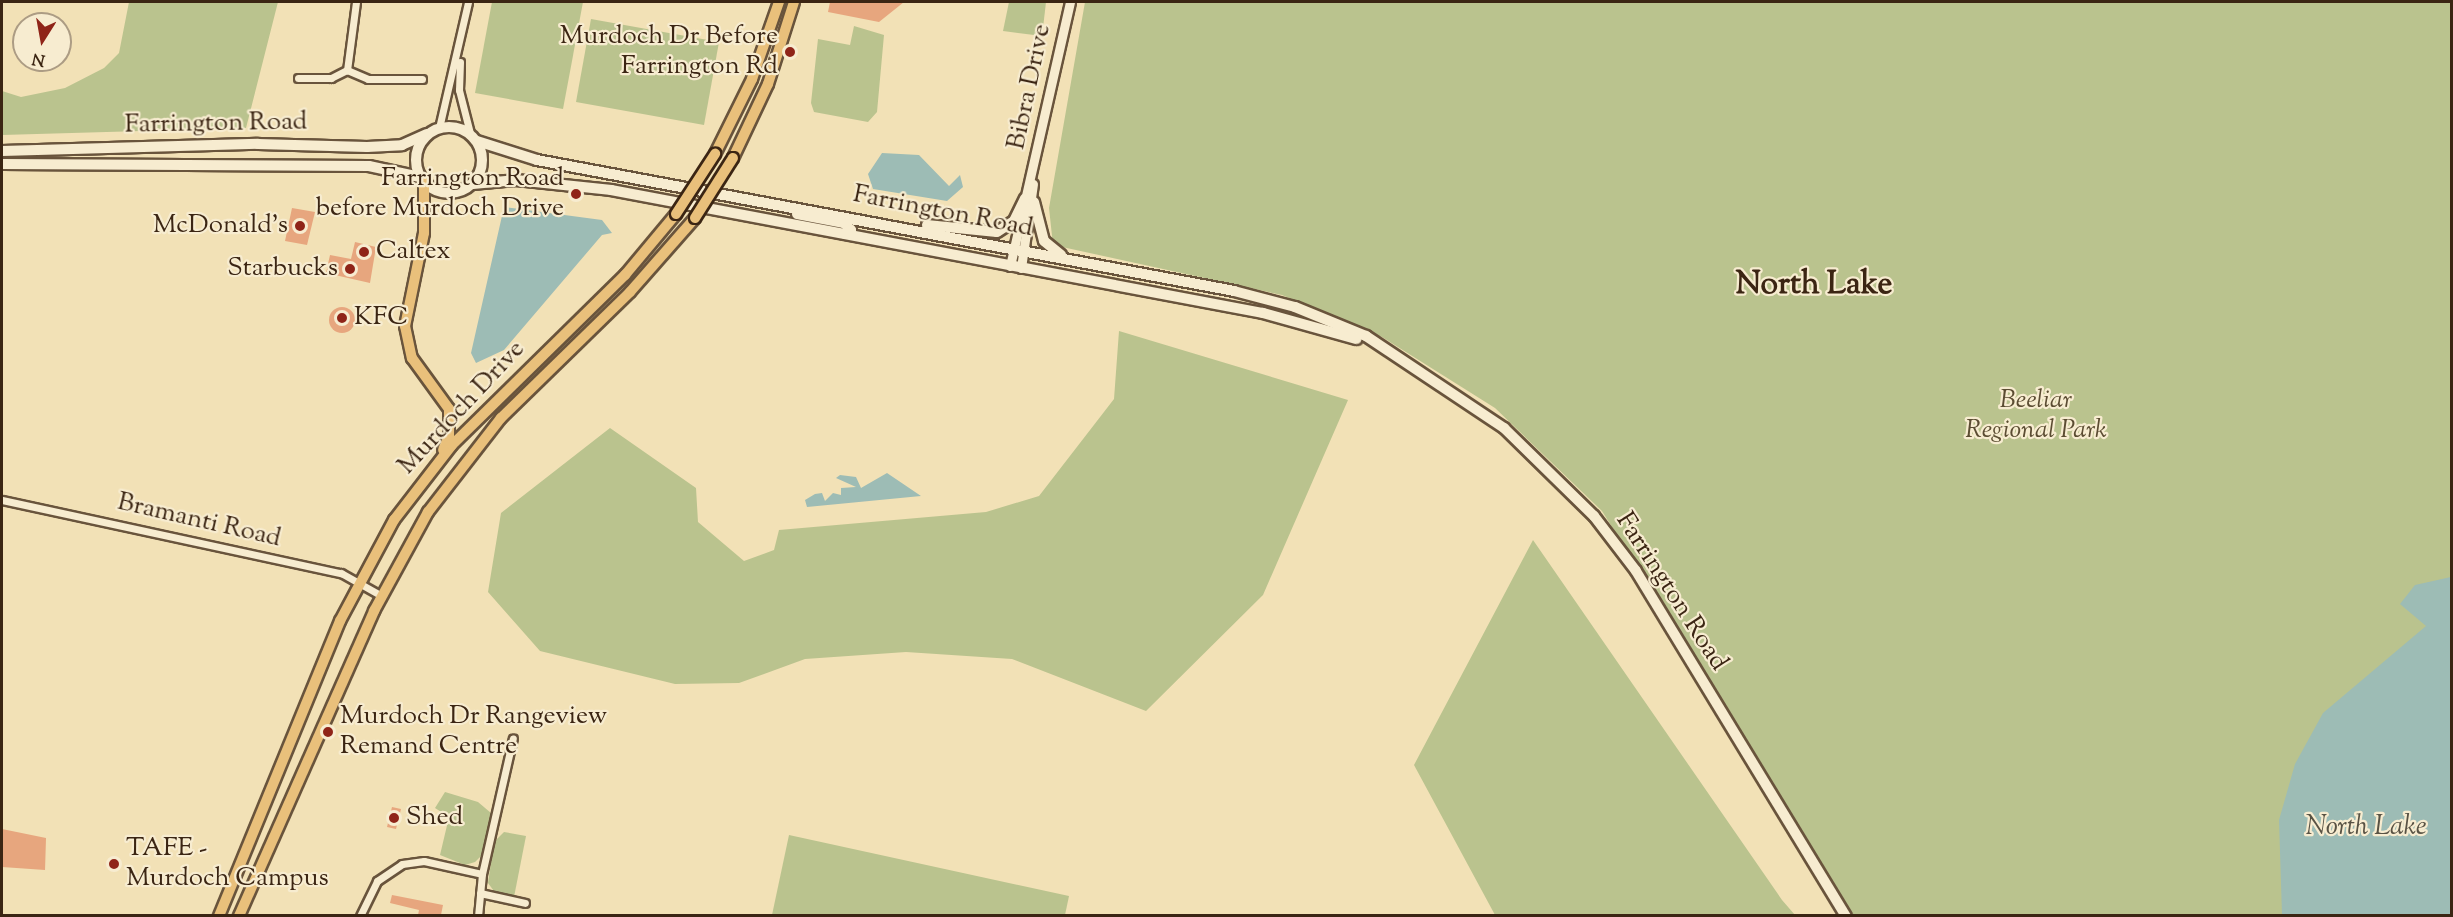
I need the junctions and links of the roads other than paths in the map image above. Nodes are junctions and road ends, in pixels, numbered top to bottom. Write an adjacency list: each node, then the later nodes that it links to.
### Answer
1 (356, 2): 7 (street)
2 (468, 2): 6 (street)
3 (778, 2): 25 (main road, Murdoch Drive, bridge)
4 (794, 2): 28 (main road, Murdoch Drive, bridge)
5 (1070, 2): 17 (street, Bibra Drive)
6 (461, 44): 10 (street); 12 (street)
7 (347, 70): 8 (street); 9 (street)
8 (298, 78)
9 (422, 79)
10 (439, 128): 11 (main road); 12 (main road)
11 (428, 134): 13 (main road, Farrington Road); 15 (main road)
12 (473, 137): 16 (main road); 18 (main road, Farrington Road)
13 (2, 150)
14 (2, 164): 15 (main road, Farrington Road)
15 (422, 180): 16 (main road); 25 (main road)
16 (472, 184): 20 (main road, Farrington Road)
17 (1030, 200): 19 (main road); 21 (street, Bibra Drive); 22 (main road)
18 (782, 204): 19 (main road, Farrington Road); 20 (main road)
19 (887, 224): 21 (main road, Farrington Road)
20 (845, 234): 23 (main road, Farrington Road)
21 (1019, 249): 22 (main road, Farrington Road); 23 (street, Bibra Drive)
22 (1062, 257): 24 (main road, Farrington Road)
23 (1016, 267): 24 (main road, Farrington Road)
24 (1393, 353): 37 (main road, Farrington Road)
25 (438, 462): 27 (main road, Murdoch Drive)
26 (2, 500): 27 (street, Bramanti Road)
27 (358, 584): 28 (street, Bramanti Road); 33 (main road, Murdoch Drive)
28 (382, 596): 34 (main road, Murdoch Drive)
29 (513, 738): 30 (street)
30 (483, 874): 31 (street); 35 (street)
31 (480, 894): 32 (street); 36 (street)
32 (525, 903)
33 (219, 915)
34 (239, 915)
35 (360, 915)
36 (478, 915)
37 (1846, 915)

